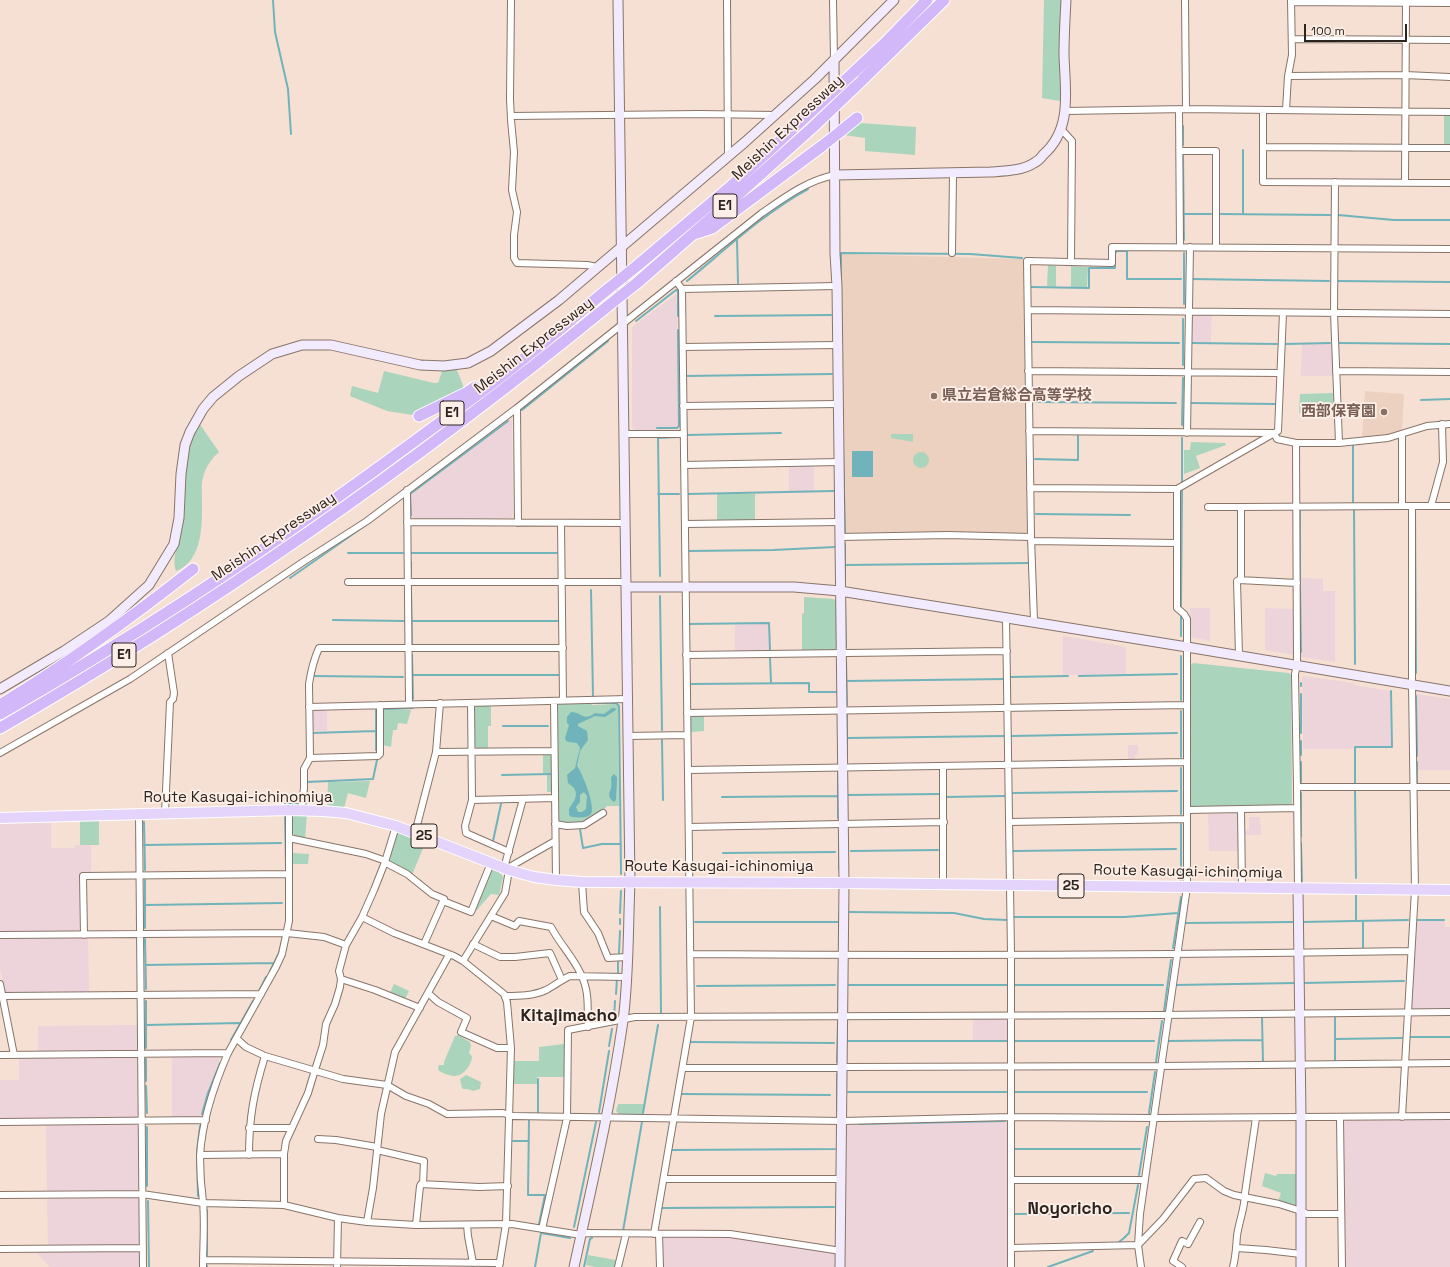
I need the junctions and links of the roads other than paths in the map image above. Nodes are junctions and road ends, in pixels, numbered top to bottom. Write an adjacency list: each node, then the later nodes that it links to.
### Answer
1 (511, 0): 29 (street)
2 (618, 0): 27 (street)
3 (728, 0): 26 (street)
4 (833, 0): 16 (street)
5 (894, 0): 16 (street)
6 (927, 0): 63 (highway, Meishin Expressway / E1, bridge)
7 (944, 0): 42 (highway, Meishin Expressway / E1, bridge)
8 (1066, 0): 23 (street)
9 (1185, 0): 20 (street)
10 (1291, 1): 11 (street); 13 (street)
11 (1406, 1): 12 (street); 14 (street)
12 (1450, 3)
13 (1292, 39): 14 (street); 18 (street)
14 (1406, 40): 15 (street); 17 (street)
15 (1450, 40)
16 (834, 60): 28 (street); 38 (street)
17 (1406, 75): 18 (street); 19 (street); 24 (street)
18 (1288, 76): 22 (street)
19 (1450, 77)
20 (1183, 109): 21 (street); 23 (street); 35 (street)
21 (1263, 110): 22 (street); 32 (street)
22 (1286, 110): 24 (street)
23 (1065, 111): 31 (street)
24 (1405, 112): 25 (street); 33 (street)
25 (1450, 112)
26 (728, 114): 27 (street); 28 (street); 36 (street)
27 (620, 115): 29 (street); 46 (street)
28 (775, 115): 36 (street)
29 (510, 116): 51 (street)
30 (857, 118): 42 (highway, bridge)
31 (1060, 129): 37 (street); 50 (street)
32 (1263, 147): 33 (street); 39 (street)
33 (1405, 148): 34 (street); 40 (street)
34 (1450, 148)
35 (1180, 150): 43 (street); 45 (street)
36 (728, 156): 46 (street)
37 (953, 173): 38 (street); 49 (street)
38 (835, 175): 52 (street); 53 (street)
39 (1335, 182): 40 (street); 47 (street)
40 (1405, 183): 41 (street)
41 (1450, 183)
42 (690, 236): 141 (highway, Meishin Expressway / E1, bridge)
43 (1180, 247): 44 (street); 50 (street)
44 (1190, 247): 45 (street); 56 (street)
45 (1216, 247): 47 (street)
46 (622, 248): 51 (street); 60 (street)
47 (1334, 248): 48 (street); 58 (street)
48 (1450, 249)
49 (952, 253)
50 (1071, 262): 55 (street)
51 (597, 267): 125 (street)
52 (676, 281): 54 (street); 60 (street)
53 (836, 286): 54 (street); 61 (street)
54 (682, 288): 62 (street)
55 (1028, 310): 56 (street); 64 (street)
56 (1189, 312): 57 (street); 66 (street)
57 (1283, 313): 58 (street); 68 (street)
58 (1334, 313): 59 (street); 65 (street)
59 (1450, 314)
60 (623, 323): 71 (street); 78 (street)
61 (837, 345): 62 (street); 69 (street)
62 (682, 346): 70 (street)
63 (526, 356): 72 (highway); 140 (highway, Meishin Expressway / E1)
64 (1028, 371): 66 (street); 75 (street)
65 (1336, 371): 67 (street); 82 (street)
66 (1188, 372): 68 (street); 76 (street)
67 (1450, 372)
68 (1280, 373): 77 (street)
69 (838, 404): 70 (street); 83 (street)
70 (683, 406): 79 (street)
71 (517, 408): 87 (street); 97 (street)
72 (419, 416)
73 (1442, 424): 74 (street); 80 (street); 90 (street)
74 (1450, 424)
75 (1029, 431): 76 (street); 85 (street)
76 (1188, 433): 77 (street)
77 (1274, 433): 81 (street); 86 (street)
78 (624, 434): 79 (street); 99 (street)
79 (684, 434): 84 (street)
80 (1402, 434): 82 (street); 88 (street)
81 (1296, 443): 82 (street); 94 (street)
82 (1339, 443)
83 (839, 462): 84 (street); 96 (street)
84 (684, 465): 100 (street)
85 (1030, 488): 86 (street); 102 (street)
86 (1177, 489): 103 (street)
87 (407, 490): 95 (street); 119 (street)
88 (1402, 506): 89 (street); 94 (street)
89 (1412, 506): 90 (street); 124 (street)
90 (1431, 506): 91 (street)
91 (1450, 506)
92 (1208, 507): 93 (street)
93 (1241, 507): 94 (street); 105 (street)
94 (1296, 507): 109 (street)
95 (407, 522): 97 (street); 107 (street)
96 (840, 522): 100 (street); 101 (street)
97 (518, 523): 98 (street)
98 (561, 523): 99 (street); 108 (street)
99 (625, 523): 110 (street)
100 (685, 524): 111 (street)
101 (840, 537): 102 (street); 112 (street)
102 (1031, 539): 103 (street); 114 (street)
103 (1177, 543): 115 (street)
104 (193, 569): 133 (highway)
105 (1239, 580): 109 (street); 122 (street)
106 (348, 582): 107 (street)
107 (408, 582): 108 (street); 116 (street)
108 (562, 582): 110 (street); 117 (street)
109 (1297, 583): 123 (street)
110 (626, 584): 111 (street); 127 (street)
111 (685, 587): 112 (street); 121 (street)
112 (840, 590): 113 (street); 120 (street)
113 (1006, 617): 114 (street); 118 (street)
114 (1034, 622): 115 (street)
115 (1187, 646): 122 (street); 135 (street)
116 (408, 648): 117 (street); 131 (street); 136 (street)
117 (563, 648): 128 (street)
118 (1007, 651): 120 (street); 137 (street)
119 (168, 653): 147 (street); 165 (street)
120 (841, 653): 121 (street); 138 (street)
121 (686, 655): 139 (street)
122 (1239, 655): 123 (street)
123 (1297, 665): 124 (street); 154 (street)
124 (1412, 685): 126 (street); 155 (street)
125 (0, 689)
126 (1450, 691)
127 (627, 699): 128 (street); 143 (street)
128 (564, 700): 129 (street)
129 (554, 701): 130 (street); 144 (street)
130 (471, 703): 132 (street); 146 (street)
131 (409, 704): 132 (street); 134 (street)
132 (440, 704): 145 (street)
133 (0, 705)
134 (380, 705): 136 (street); 148 (street)
135 (1187, 705): 137 (street); 149 (street)
136 (309, 707): 148 (street)
137 (1007, 708): 138 (street); 150 (street)
138 (842, 711): 139 (street); 152 (street)
139 (687, 713): 142 (street)
140 (0, 714)
141 (0, 728)
142 (687, 735): 143 (street); 153 (street)
143 (628, 736): 187 (street)
144 (554, 751): 146 (street); 157 (street)
145 (436, 752): 146 (street); 176 (street)
146 (472, 752): 159 (street)
147 (0, 753)
148 (310, 758): 163 (street)
149 (1187, 762): 150 (street); 164 (street)
150 (1008, 765): 151 (street); 171 (street)
151 (943, 766): 152 (street); 170 (street)
152 (843, 768): 153 (street); 173 (street)
153 (688, 770): 175 (street)
154 (1296, 787): 155 (street); 160 (street)
155 (1414, 787): 156 (street); 195 (street)
156 (1450, 787)
157 (555, 798): 158 (street); 172 (street)
158 (522, 799): 159 (street); 179 (street)
159 (472, 800): 179 (street)
160 (1297, 808): 161 (street); 194 (street)
161 (1241, 809): 164 (street); 193 (street)
162 (289, 810): 163 (main road, Route Kasugai-ichinomiya / 25); 165 (main road, Route Kasugai-ichinomiya / 25); 177 (street)
163 (301, 810): 174 (main road, Route Kasugai-ichinomiya / 25)
164 (1187, 810): 169 (street)
165 (165, 813): 167 (main road, Route Kasugai-ichinomiya / 25)
166 (603, 813): 172 (street)
167 (139, 814): 168 (main road, Route Kasugai-ichinomiya / 25); 184 (street)
168 (0, 818)
169 (1187, 819): 171 (street); 192 (street)
170 (944, 822): 173 (street); 190 (street)
171 (1009, 822): 191 (street)
172 (555, 824): 178 (street)
173 (843, 824): 175 (street); 189 (street)
174 (396, 826): 176 (main road, Route Kasugai-ichinomiya / 25); 180 (street)
175 (689, 827): 188 (street)
176 (415, 833): 181 (main road, Route Kasugai-ichinomiya / 25)
177 (289, 838): 180 (street); 183 (street)
178 (555, 841): 182 (street); 185 (street)
179 (509, 852): 182 (street)
180 (385, 862): 197 (street); 199 (street)
181 (492, 863): 182 (main road, Route Kasugai-ichinomiya / 25); 197 (street)
182 (507, 869): 185 (main road, Route Kasugai-ichinomiya / 25); 198 (street)
183 (289, 874): 184 (street); 200 (street)
184 (139, 875): 201 (street); 202 (street)
185 (556, 880): 186 (main road, Route Kasugai-ichinomiya / 25)
186 (582, 882): 187 (main road, Route Kasugai-ichinomiya / 25); 214 (street)
187 (630, 882): 188 (main road, Route Kasugai-ichinomiya / 25); 214 (street)
188 (689, 882): 189 (main road, Route Kasugai-ichinomiya / 25); 210 (street)
189 (844, 883): 190 (main road, Route Kasugai-ichinomiya / 25); 212 (street)
190 (943, 884): 191 (main road, Route Kasugai-ichinomiya / 25)
191 (1010, 885): 192 (main road, Route Kasugai-ichinomiya / 25); 211 (street)
192 (1188, 887): 193 (main road, Route Kasugai-ichinomiya / 25); 208 (street)
193 (1242, 888): 194 (main road, Route Kasugai-ichinomiya / 25)
194 (1298, 889): 195 (main road, Route Kasugai-ichinomiya / 25); 209 (street)
195 (1415, 890): 196 (main road, Route Kasugai-ichinomiya / 25); 207 (street)
196 (1450, 890)
197 (443, 901): 204 (street)
198 (491, 916): 205 (street); 216 (street)
199 (362, 917): 204 (street); 206 (street)
200 (288, 933): 202 (street); 206 (street); 222 (street)
201 (84, 934): 202 (street); 203 (street)
202 (140, 934): 223 (street)
203 (0, 935)
204 (424, 944): 213 (street)
205 (473, 944): 215 (street); 219 (street)
206 (346, 945): 218 (street)
207 (1411, 951): 209 (street); 227 (street)
208 (1178, 953): 209 (street); 211 (street); 231 (street)
209 (1299, 953): 229 (street)
210 (691, 954): 212 (street); 233 (street)
211 (1011, 954): 212 (street); 230 (street)
212 (843, 955): 232 (street)
213 (449, 956): 215 (street); 221 (street)
214 (627, 957): 217 (street)
215 (463, 961): 225 (street)
216 (581, 976): 217 (street); 219 (street); 235 (street)
217 (626, 977): 234 (street)
218 (340, 980): 226 (street); 250 (street)
219 (562, 980): 225 (street)
220 (0, 984): 224 (street)
221 (428, 993): 226 (street); 237 (street)
222 (261, 994): 223 (street); 236 (street)
223 (140, 995): 224 (street); 239 (street)
224 (3, 996): 241 (street)
225 (505, 996): 237 (street)
226 (420, 1008): 251 (street)
227 (1408, 1012): 228 (street); 229 (street); 243 (street)
228 (1450, 1012)
229 (1300, 1014): 231 (street); 245 (street)
230 (1011, 1015): 231 (street); 232 (street); 247 (street)
231 (1168, 1015): 246 (street)
232 (843, 1016): 233 (street); 249 (street)
233 (691, 1017): 234 (street); 248 (street)
234 (623, 1020): 235 (street); 258 (street)
235 (588, 1027): 257 (street)
236 (237, 1039): 238 (street); 242 (street)
237 (511, 1048): 252 (street)
238 (228, 1053): 239 (street); 263 (street)
239 (141, 1054): 241 (street); 264 (street)
240 (0, 1055): 241 (street)
241 (14, 1055)
242 (265, 1056): 250 (street); 267 (street)
243 (1405, 1063): 244 (street); 245 (street); 253 (street)
244 (1450, 1063)
245 (1300, 1065): 246 (street); 256 (street)
246 (1161, 1066): 247 (street); 260 (street)
247 (1011, 1067): 249 (street); 255 (street)
248 (683, 1068): 249 (street); 259 (street)
249 (843, 1068): 265 (street)
250 (315, 1070): 251 (street); 268 (street)
251 (387, 1085): 252 (street); 270 (street)
252 (508, 1115): 257 (street); 279 (street)
253 (1402, 1116): 254 (street); 262 (street)
254 (1450, 1116)
255 (1011, 1117): 260 (street); 265 (street); 276 (street)
256 (1301, 1117): 261 (street); 262 (street); 285 (street)
257 (567, 1118): 258 (street); 293 (street)
258 (606, 1118): 259 (street); 294 (street)
259 (674, 1118): 265 (street); 274 (street)
260 (1153, 1118): 261 (street); 277 (street)
261 (1256, 1118): 282 (street)
262 (1340, 1118): 286 (street)
263 (206, 1120): 264 (street); 272 (street)
264 (142, 1121): 266 (street); 280 (street)
265 (842, 1121): 275 (street)
266 (0, 1122)
267 (249, 1128): 268 (street); 273 (street)
268 (292, 1128): 271 (street)
269 (318, 1139): 270 (street)
270 (377, 1149): 278 (street); 288 (street)
271 (284, 1154): 273 (street); 284 (street)
272 (200, 1155): 273 (street); 283 (street)
273 (249, 1155)
274 (664, 1179): 275 (street); 296 (street)
275 (842, 1179): 302 (street)
276 (1011, 1180): 277 (street); 299 (street)
277 (1145, 1180): 297 (street)
278 (423, 1184): 279 (street); 291 (street)
279 (508, 1186): 290 (street)
280 (142, 1194): 281 (street); 283 (street); 298 (street)
281 (0, 1195)
282 (1245, 1197): 285 (street); 297 (street); 300 (street)
283 (203, 1203): 284 (street); 305 (street)
284 (284, 1205): 287 (street)
285 (1301, 1211): 286 (street); 303 (street)
286 (1341, 1214): 318 (street)
287 (338, 1218): 288 (street); 306 (street)
288 (367, 1222): 291 (street)
289 (1200, 1222): 315 (street)
290 (506, 1224): 292 (street); 293 (street); 307 (street)
291 (416, 1225): 292 (street)
292 (467, 1225): 304 (street)
293 (542, 1229): 294 (street)
294 (582, 1234): 295 (street); 309 (street)
295 (626, 1234): 296 (street); 310 (street)
296 (657, 1234): 302 (street); 311 (street)
297 (1138, 1245): 299 (street); 314 (street)
298 (143, 1248): 301 (street); 308 (street)
299 (1011, 1248): 313 (street)
300 (1237, 1248): 303 (street); 316 (street)
301 (0, 1249)
302 (841, 1251): 312 (street)
303 (1301, 1254): 317 (street)
304 (473, 1263): 306 (street); 307 (street)
305 (203, 1264): 306 (street)
306 (337, 1264)
307 (499, 1265)
308 (143, 1267)
309 (574, 1267)
310 (618, 1267)
311 (660, 1267)
312 (840, 1267)
313 (1011, 1267)
314 (1141, 1267)
315 (1182, 1267)
316 (1233, 1267)
317 (1301, 1267)
318 (1342, 1267)

